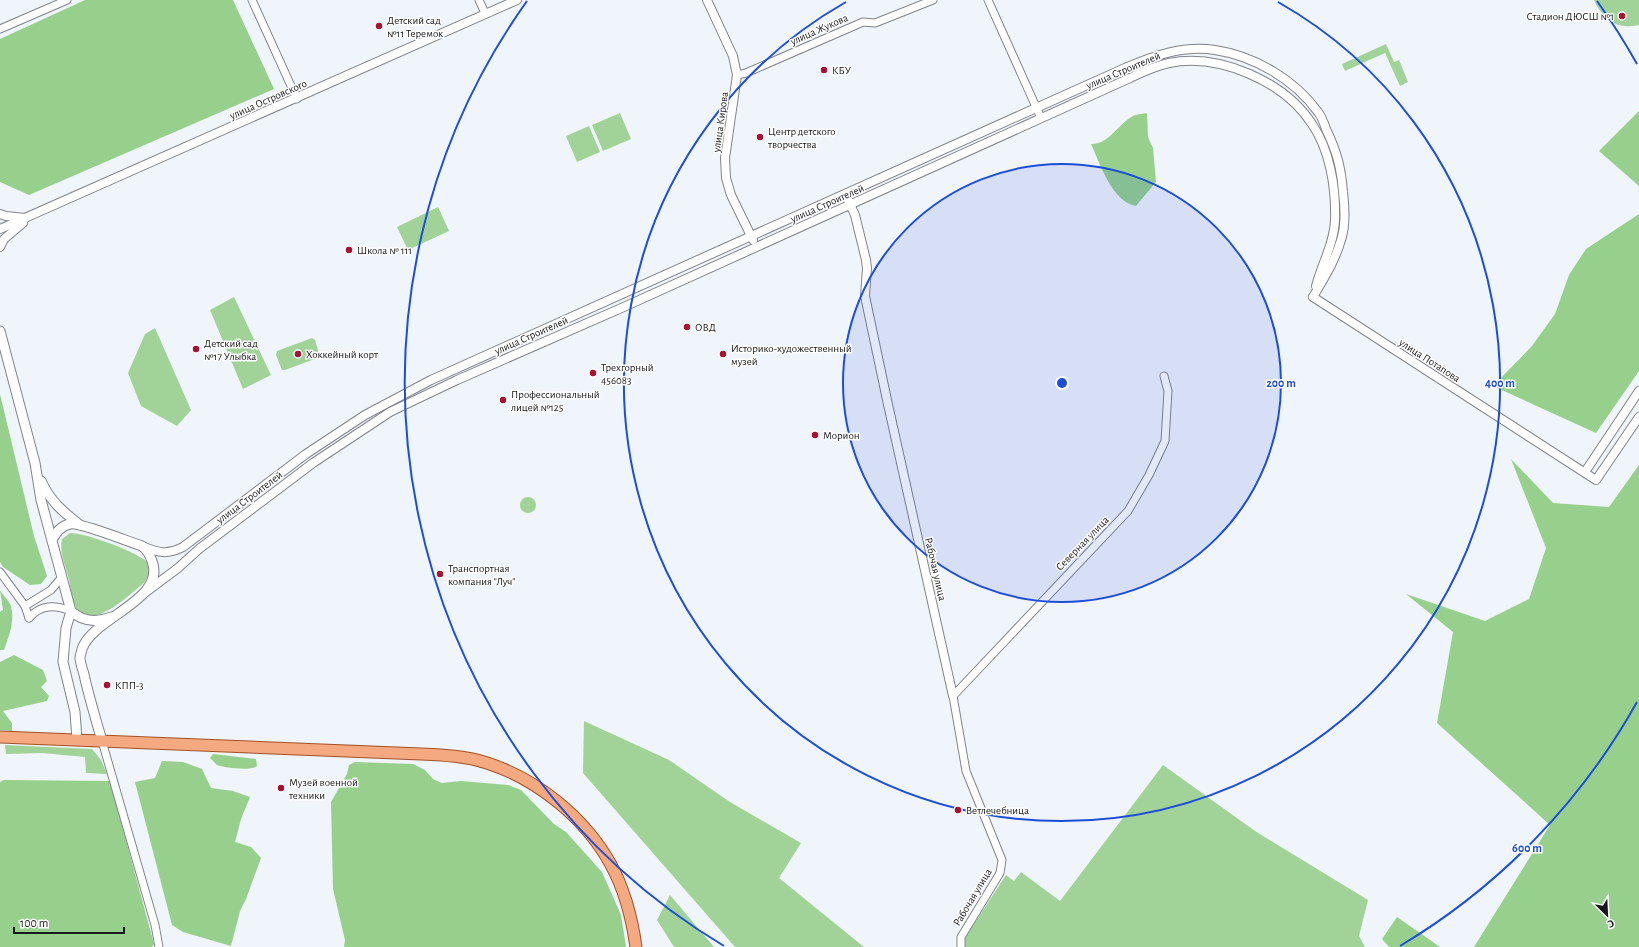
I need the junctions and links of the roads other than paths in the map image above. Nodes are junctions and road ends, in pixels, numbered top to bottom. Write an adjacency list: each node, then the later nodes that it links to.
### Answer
1 (67, 0): 9 (street)
2 (252, 0): 11 (street)
3 (479, 0): 8 (street)
4 (517, 0): 8 (street, улица Островского)
5 (707, 0): 10 (street, улица Кирова)
6 (933, 0): 10 (street, улица Жукова)
7 (988, 0): 12 (street)
8 (486, 13): 11 (street, улица Островского)
9 (0, 29)
10 (737, 75): 21 (street, улица Кирова)
11 (297, 99): 19 (street, улица Островского)
12 (1036, 108): 13 (street); 14 (street, улица Строителей); 16 (street, улица Строителей)
13 (1041, 118): 15 (street, улица Строителей); 17 (street, улица Строителей)
14 (1337, 151): 15 (street); 24 (street, улица Строителей)
15 (1326, 152): 24 (street, улица Строителей)
16 (845, 194): 17 (street, Рабочая улица); 21 (street, улица Строителей)
17 (850, 204): 23 (street, улица Строителей); 40 (street, Рабочая улица)
18 (0, 214): 19 (street)
19 (28, 218): 20 (street); 22 (street)
20 (0, 229)
21 (751, 236): 23 (street, улица Кирова); 33 (street, улица Строителей)
22 (0, 247)
23 (756, 247): 36 (street, улица Строителей)
24 (1313, 297): 30 (street, улица Потапова)
25 (0, 331): 29 (main road)
26 (1164, 376): 40 (street, Северная улица)
27 (1639, 390): 30 (street)
28 (1639, 417): 30 (street, улица Потапова)
29 (34, 463): 31 (main road); 32 (main road)
30 (1585, 472)
31 (81, 525): 32 (main road); 33 (main road)
32 (52, 540): 35 (main road)
33 (142, 546): 36 (main road)
34 (0, 572): 37 (street)
35 (62, 577): 37 (street); 38 (main road)
36 (144, 594): 39 (main road)
37 (25, 606): 38 (street)
38 (71, 611): 39 (main road); 42 (main road)
39 (116, 615): 43 (main road)
40 (953, 696): 46 (street, Рабочая улица)
41 (0, 737): 42 (main road)
42 (77, 740): 43 (main road)
43 (102, 741): 44 (street); 45 (main road)
44 (159, 947)
45 (636, 947)
46 (961, 947)

